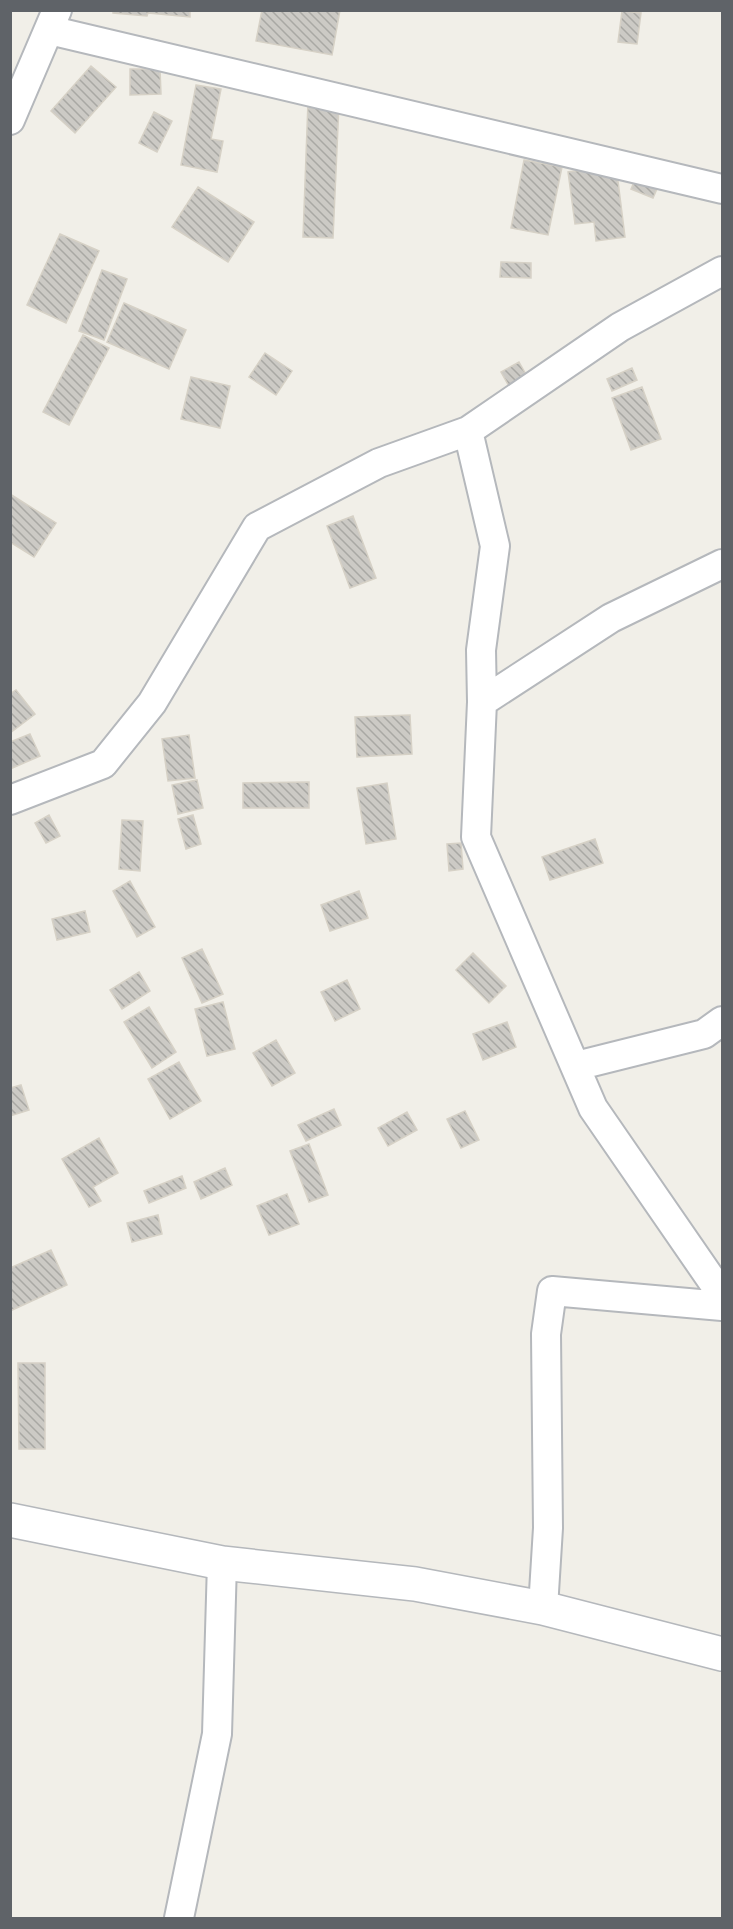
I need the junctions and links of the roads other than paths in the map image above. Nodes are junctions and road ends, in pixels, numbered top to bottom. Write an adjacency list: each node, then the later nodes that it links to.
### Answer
1 (53, 20): 2 (street); 3 (street)
2 (10, 120)
3 (723, 189)
4 (723, 272): 5 (street)
5 (468, 430): 7 (street); 8 (street)
6 (723, 564): 7 (street)
7 (482, 702): 10 (street)
8 (10, 800)
9 (723, 1021): 10 (street)
10 (576, 1066): 11 (street)
11 (723, 1295)
12 (723, 1306): 15 (street)
13 (10, 1520): 14 (street)
14 (222, 1563): 15 (street); 17 (street)
15 (543, 1608): 16 (street)
16 (723, 1654)
17 (178, 1918)

